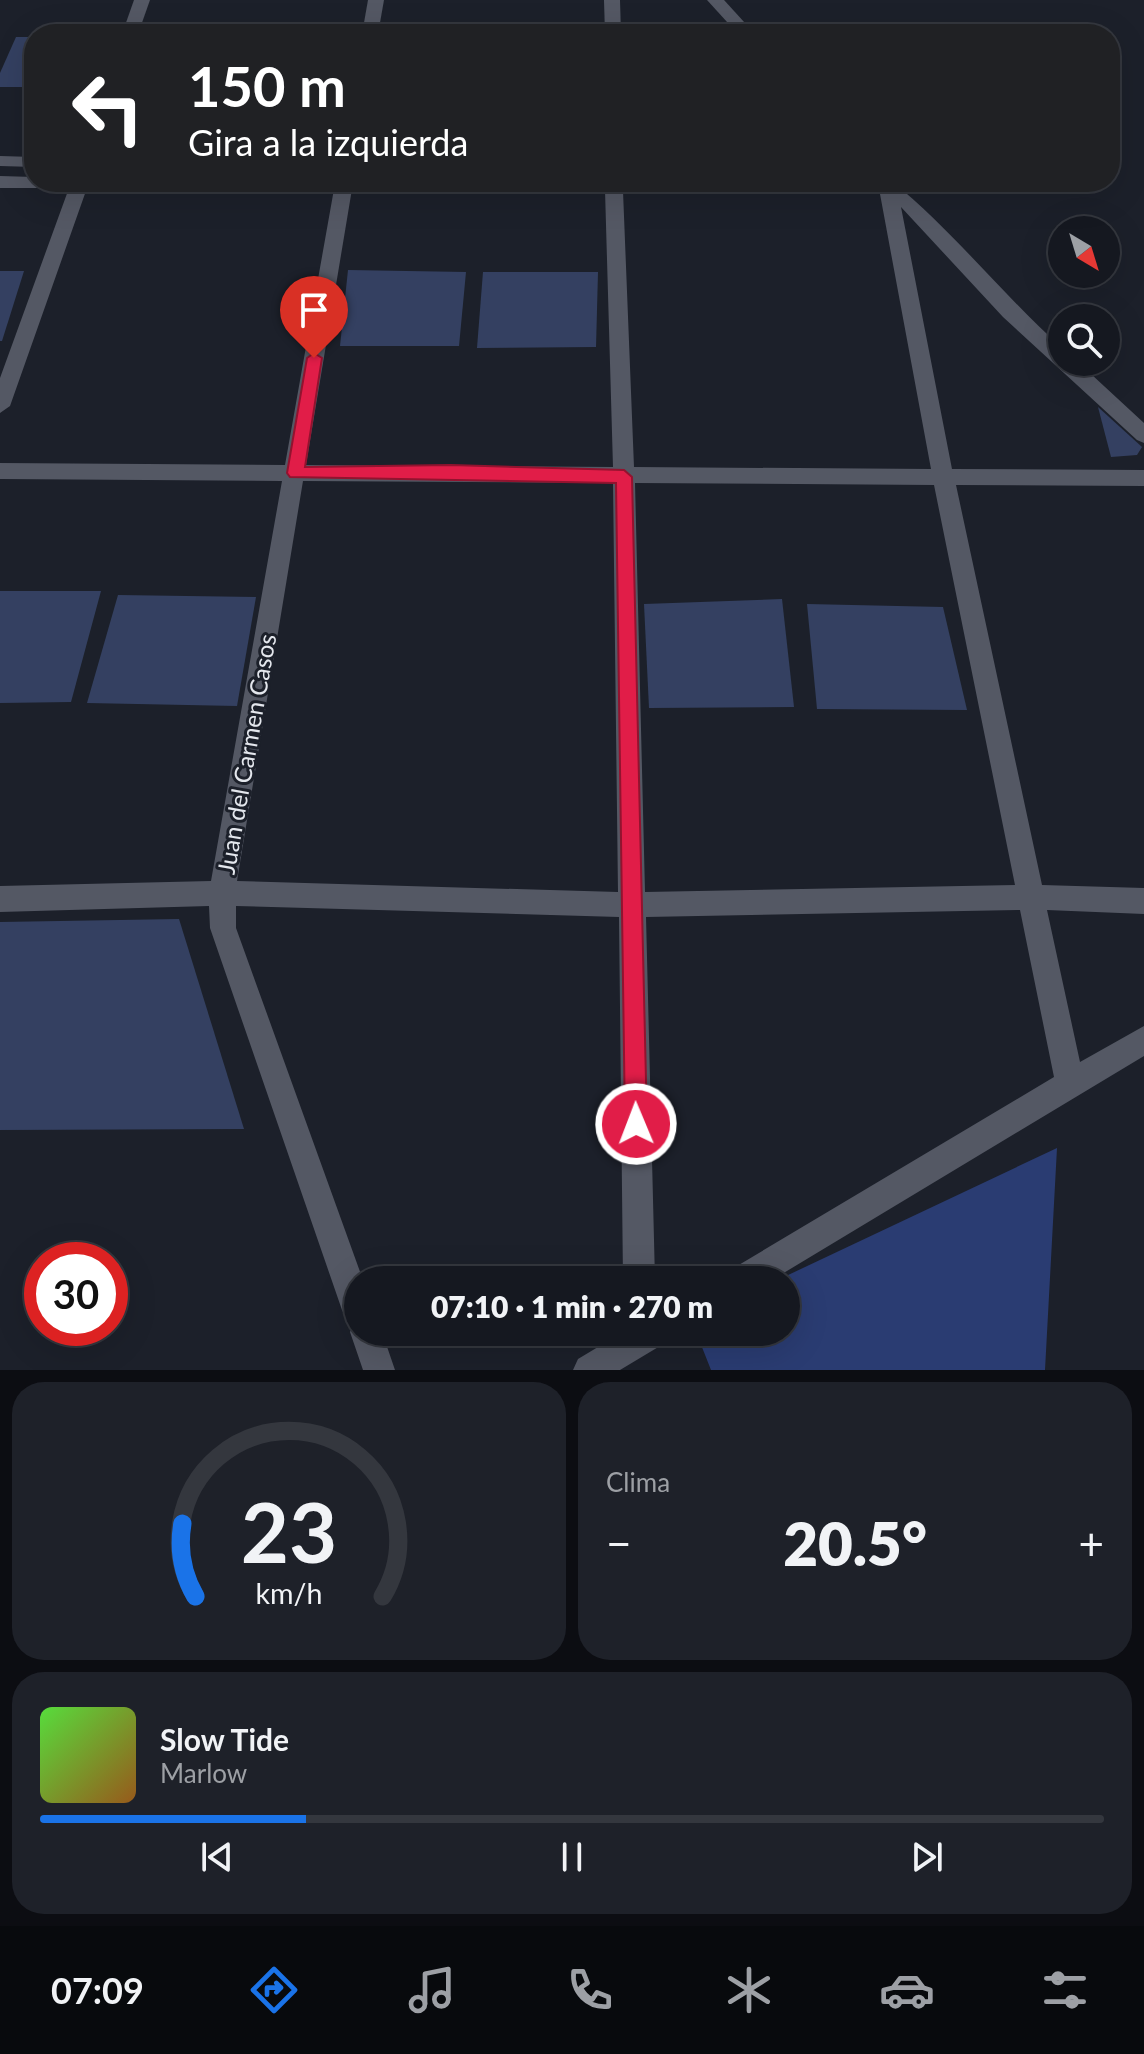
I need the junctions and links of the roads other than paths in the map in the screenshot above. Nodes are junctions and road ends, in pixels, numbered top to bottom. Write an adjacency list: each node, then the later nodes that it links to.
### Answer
1 (142, 0): 5 (street)
2 (376, 0): 6 (street)
3 (612, 0): 7 (street)
4 (715, 0): 8 (street)
5 (134, 24)
6 (372, 24)
7 (613, 24)
8 (738, 24)
9 (0, 161): 10 (street)
10 (24, 162)
11 (0, 182): 12 (street)
12 (24, 182)
13 (77, 192): 20 (street)
14 (342, 192): 23 (street, Juan del Carmen Casos)
15 (614, 192): 25 (street)
16 (886, 192): 24 (street)
17 (893, 192): 18 (street)
18 (1048, 346)
19 (1080, 376): 21 (street)
20 (0, 406)
21 (1144, 435)
22 (0, 471): 23 (street)
23 (295, 473): 25 (street); 27 (street, Juan del Carmen Casos)
24 (943, 476): 25 (street); 26 (street); 28 (street)
25 (624, 477): 31 (street)
26 (1144, 478)
27 (222, 893): 29 (street); 31 (street); 36 (street, Juan del Carmen Casos)
28 (1032, 897): 30 (street); 31 (street); 33 (street)
29 (0, 899)
30 (1144, 901)
31 (631, 905): 34 (street)
32 (1144, 1040): 33 (street)
33 (1070, 1083): 35 (street)
34 (639, 1266)
35 (766, 1266)
36 (344, 1270)
37 (371, 1346): 39 (street)
38 (627, 1346): 40 (street)
39 (379, 1370)
40 (589, 1370)

